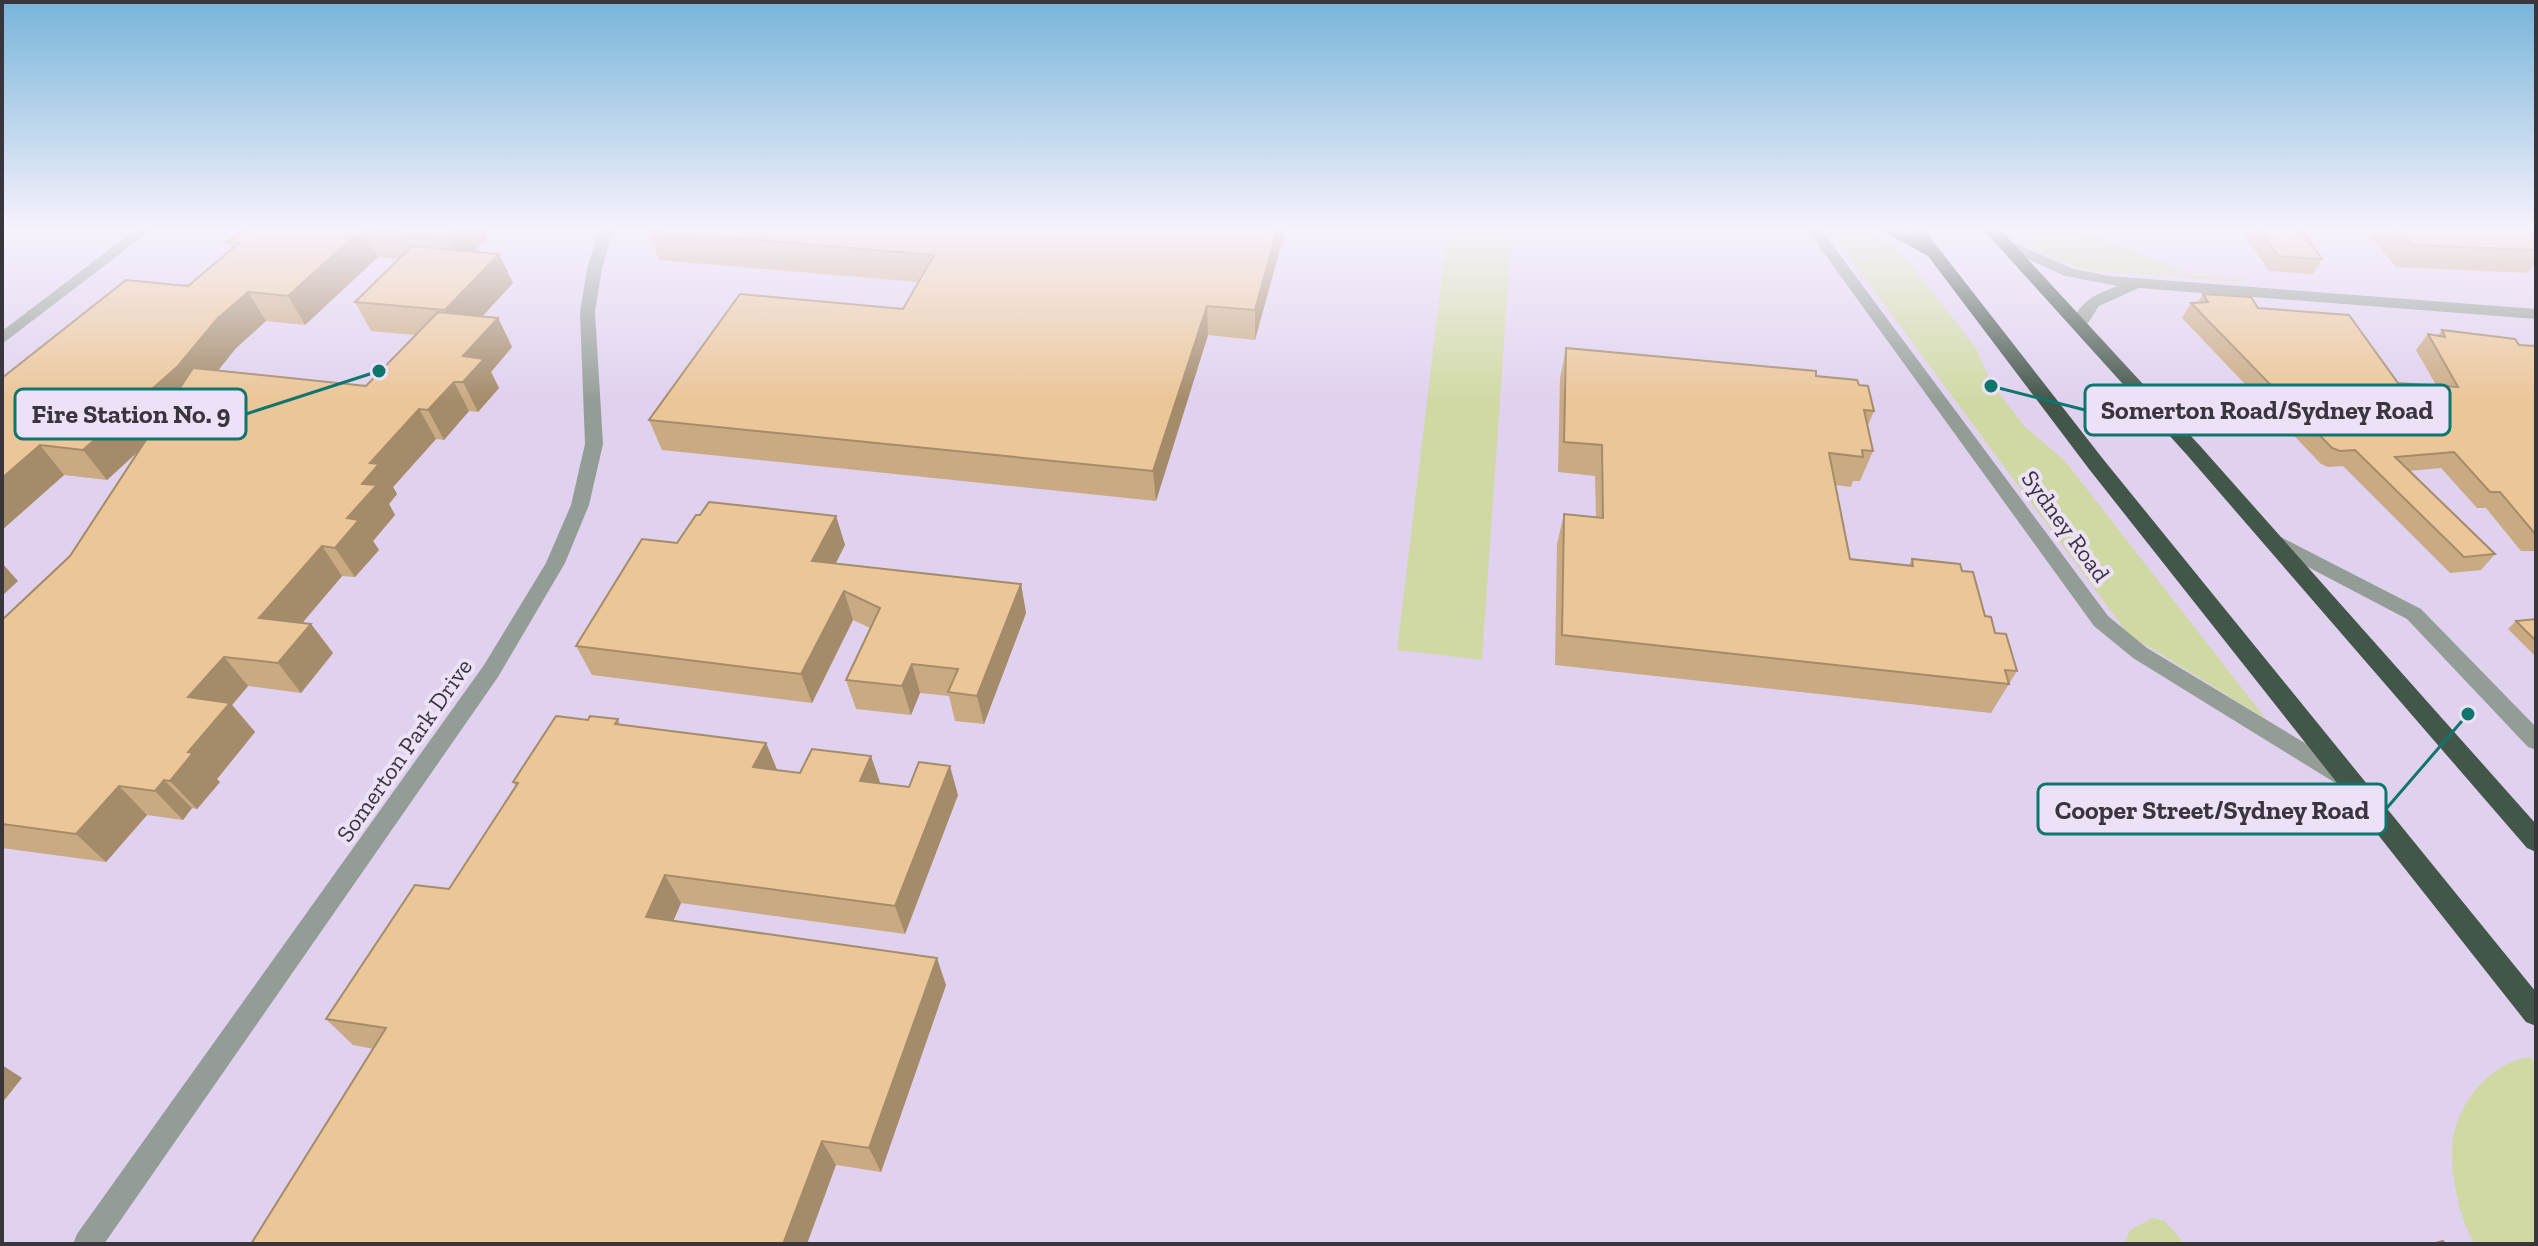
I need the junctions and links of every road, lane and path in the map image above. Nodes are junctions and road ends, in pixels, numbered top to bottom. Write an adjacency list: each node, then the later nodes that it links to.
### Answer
1 (72, 285): 10 (street)
2 (591, 285): 16 (street, Somerton Park Drive)
3 (1855, 285): 13 (street, Sydney Road)
4 (1960, 285): 13 (highway, Sydney Road)
5 (2044, 285): 9 (highway)
6 (2140, 285): 9 (street)
7 (2142, 285): 8 (street)
8 (2536, 314)
9 (2080, 323): 11 (highway)
10 (2, 339)
11 (2273, 540): 12 (street); 14 (highway)
12 (2536, 741)
13 (2349, 780): 15 (highway, Sydney Road)
14 (2536, 841)
15 (2536, 1013)
16 (87, 1244)

